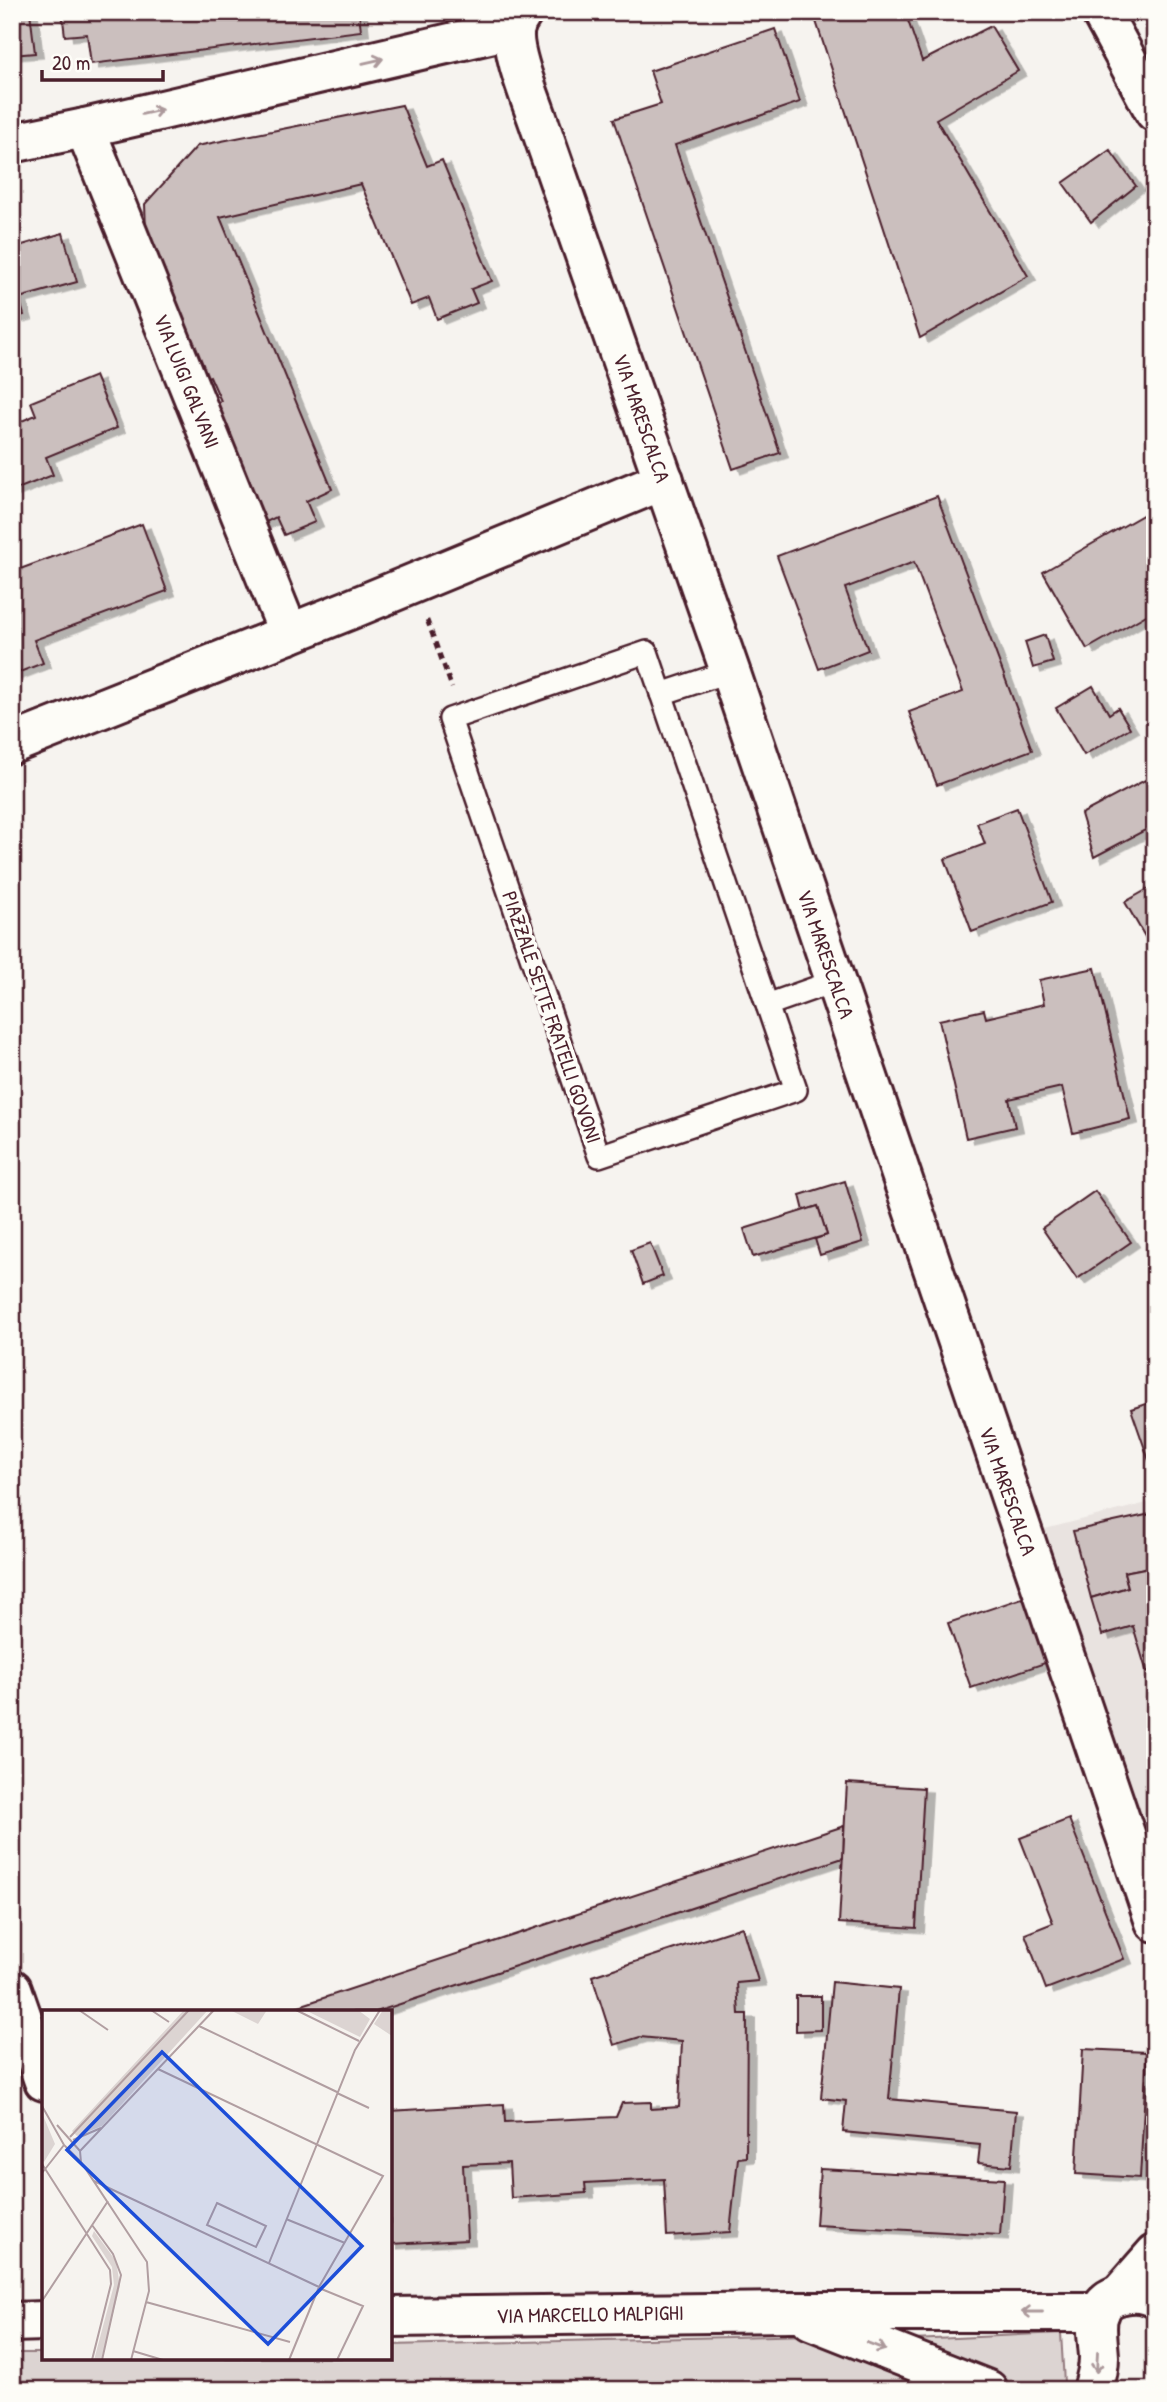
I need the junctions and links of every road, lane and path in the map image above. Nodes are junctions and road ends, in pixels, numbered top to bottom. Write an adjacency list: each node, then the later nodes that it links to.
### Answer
1 (1101, 12): 3 (street)
2 (520, 17): 4 (street, one-way to 2); 6 (street, VIA MARESCALCA)
3 (1155, 112)
4 (85, 128): 5 (street); 8 (street, VIA LUIGI GALVANI)
5 (12, 143)
6 (664, 481): 7 (street); 9 (street, VIA MARESCALCA)
7 (413, 584): 8 (street); 11 (path)
8 (289, 634): 12 (street)
9 (730, 671): 10 (lane); 13 (street, VIA MARESCALCA)
10 (661, 694): 11 (lane, PIAZZALE SETTE FRATELLI GOVONI); 14 (lane, PIAZZALE SETTE FRATELLI GOVONI)
11 (462, 715): 14 (lane, PIAZZALE SETTE FRATELLI GOVONI)
12 (12, 744)
13 (835, 981): 14 (lane); 15 (street, VIA MARESCALCA)
14 (767, 1005)
15 (1148, 1879): 16 (street, VIA MARESCALCA)
16 (1155, 1922)
17 (12, 1989): 18 (street)
18 (42, 2075)
19 (1155, 2255): 20 (street)
20 (1125, 2301): 21 (street, VIA MARCELLO MALPIGHI, one-way to 21); 26 (street, one-way to 26)
21 (790, 2312): 22 (street, VIA MARCELLO MALPIGHI); 25 (street, VIA MARCELLO MALPIGHI, one-way to 25)
22 (392, 2316)
23 (42, 2321): 24 (street)
24 (12, 2322)
25 (988, 2390)
26 (1093, 2390)

